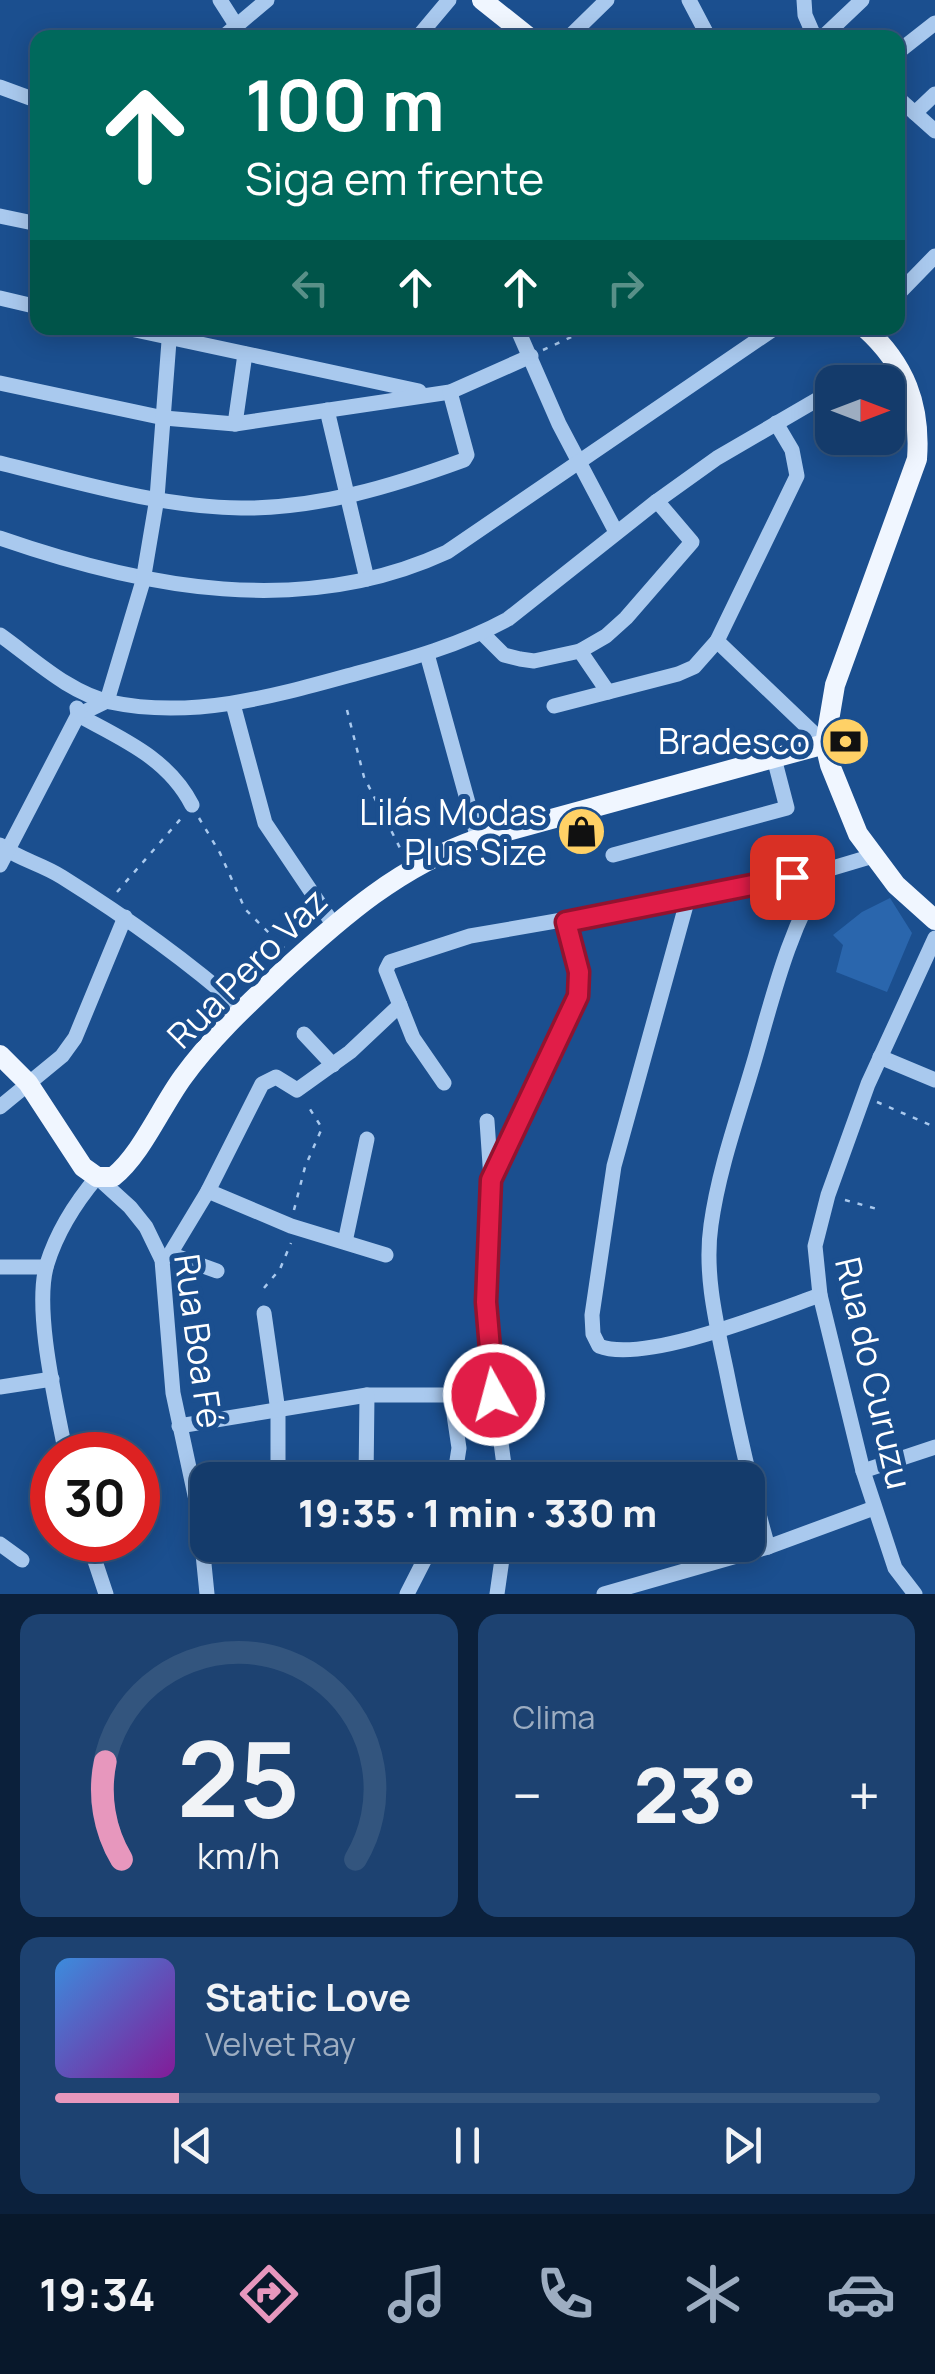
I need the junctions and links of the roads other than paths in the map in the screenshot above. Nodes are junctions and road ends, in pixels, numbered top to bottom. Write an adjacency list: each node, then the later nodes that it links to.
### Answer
1 (220, 0): 10 (street)
2 (267, 0): 10 (street)
3 (449, 0): 12 (street)
4 (482, 0): 13 (main road)
5 (607, 0): 14 (street)
6 (689, 0): 15 (street)
7 (804, 0): 16 (street)
8 (862, 0): 17 (street)
9 (935, 23): 18 (street)
10 (236, 25): 11 (street)
11 (231, 30)
12 (423, 30)
13 (520, 30)
14 (576, 30)
15 (704, 30)
16 (819, 30)
17 (830, 30)
18 (905, 47)
19 (0, 87): 21 (street)
20 (935, 94): 23 (street)
21 (30, 98)
22 (905, 105): 23 (street)
23 (915, 114): 24 (street)
24 (935, 131)
25 (0, 216): 26 (street)
26 (30, 222)
27 (935, 256): 28 (street)
28 (905, 287)
29 (0, 298): 30 (street)
30 (30, 305)
31 (170, 335): 45 (street)
32 (180, 335): 36 (street)
33 (520, 335): 37 (street)
34 (766, 335): 49 (street)
35 (872, 335): 48 (main road)
36 (245, 354): 38 (street); 46 (street)
37 (531, 356): 40 (street); 49 (street)
38 (354, 375): 41 (street); 43 (street)
39 (0, 383): 45 (street)
40 (450, 392): 41 (street); 51 (street)
41 (428, 393): 43 (street)
42 (815, 400): 47 (street)
43 (356, 406): 44 (street)
44 (328, 410): 46 (street); 51 (street)
45 (164, 418): 46 (street); 52 (street)
46 (235, 424)
47 (776, 424): 53 (street); 60 (street)
48 (926, 458): 69 (main road)
49 (578, 462): 54 (street); 56 (street)
50 (0, 463): 52 (street)
51 (349, 496): 52 (street); 56 (street)
52 (157, 498): 57 (street)
53 (657, 501): 54 (street); 61 (street)
54 (616, 532): 58 (street)
55 (0, 538): 57 (street)
56 (366, 579): 57 (street)
57 (143, 580): 65 (street)
58 (482, 633): 61 (street); 62 (street)
59 (0, 635): 63 (street)
60 (717, 641): 64 (street); 69 (street)
61 (580, 651): 64 (street)
62 (427, 654): 66 (street); 72 (street)
63 (76, 688): 65 (street); 68 (street)
64 (608, 692): 67 (street)
65 (107, 701): 66 (street); 68 (street)
66 (234, 704): 81 (street)
67 (554, 706)
68 (78, 714): 71 (street); 73 (street)
69 (825, 744): 70 (main road, Rua Pero Vaz); 75 (main road)
70 (774, 758): 72 (main road, Rua Pero Vaz); 74 (street)
71 (192, 805)
72 (478, 838): 81 (main road, Rua Pero Vaz)
73 (2, 854): 78 (street)
74 (613, 854)
75 (872, 856): 76 (street); 79 (main road)
76 (826, 870): 77 (street); 106 (street)
77 (688, 898): 80 (street); 106 (street)
78 (125, 916): 84 (street); 90 (street)
79 (935, 920)
80 (566, 922): 83 (street); 96 (street)
81 (333, 924): 84 (main road, Rua Pero Vaz)
82 (935, 938): 87 (street, Rua do Curuzu)
83 (400, 1005): 88 (street); 91 (street)
84 (242, 1009): 95 (main road, Rua Pero Vaz)
85 (304, 1034): 88 (street)
86 (0, 1055): 90 (main road)
87 (880, 1057): 89 (street); 104 (street, Rua do Curuzu)
88 (332, 1065): 97 (street)
89 (935, 1080)
90 (28, 1083): 92 (street); 95 (main road)
91 (444, 1083)
92 (0, 1106)
93 (488, 1121): 96 (street)
94 (367, 1140): 98 (street)
95 (97, 1177): 100 (street, Rua Boa Fé); 102 (street)
96 (491, 1180): 111 (street)
97 (208, 1191): 98 (street); 100 (street)
98 (346, 1242): 99 (street)
99 (386, 1255)
100 (166, 1257): 103 (street); 113 (street, Rua Boa Fé)
101 (0, 1267): 102 (street)
102 (46, 1267): 107 (street)
103 (217, 1271)
104 (820, 1295): 106 (street); 120 (street, Rua do Curuzu)
105 (264, 1313): 112 (street)
106 (718, 1330): 123 (street)
107 (52, 1378): 108 (street); 114 (street)
108 (0, 1386)
109 (451, 1394): 110 (street); 111 (street); 118 (street)
110 (367, 1395): 112 (street); 117 (street)
111 (494, 1395): 119 (street)
112 (278, 1412): 113 (street); 116 (street)
113 (179, 1426): 129 (street, Rua Boa Fé)
114 (62, 1432)
115 (935, 1448): 120 (street)
116 (278, 1462)
117 (367, 1462)
118 (457, 1462)
119 (503, 1462)
120 (863, 1471): 121 (street, Rua do Curuzu)
121 (874, 1508): 123 (street); 133 (street, Rua do Curuzu)
122 (0, 1544): 124 (street)
123 (768, 1547): 132 (street)
124 (22, 1560)
125 (95, 1562): 128 (street)
126 (423, 1562): 130 (street)
127 (502, 1562): 131 (street)
128 (106, 1594)
129 (207, 1594)
130 (406, 1594)
131 (497, 1594)
132 (604, 1594)
133 (915, 1594)

